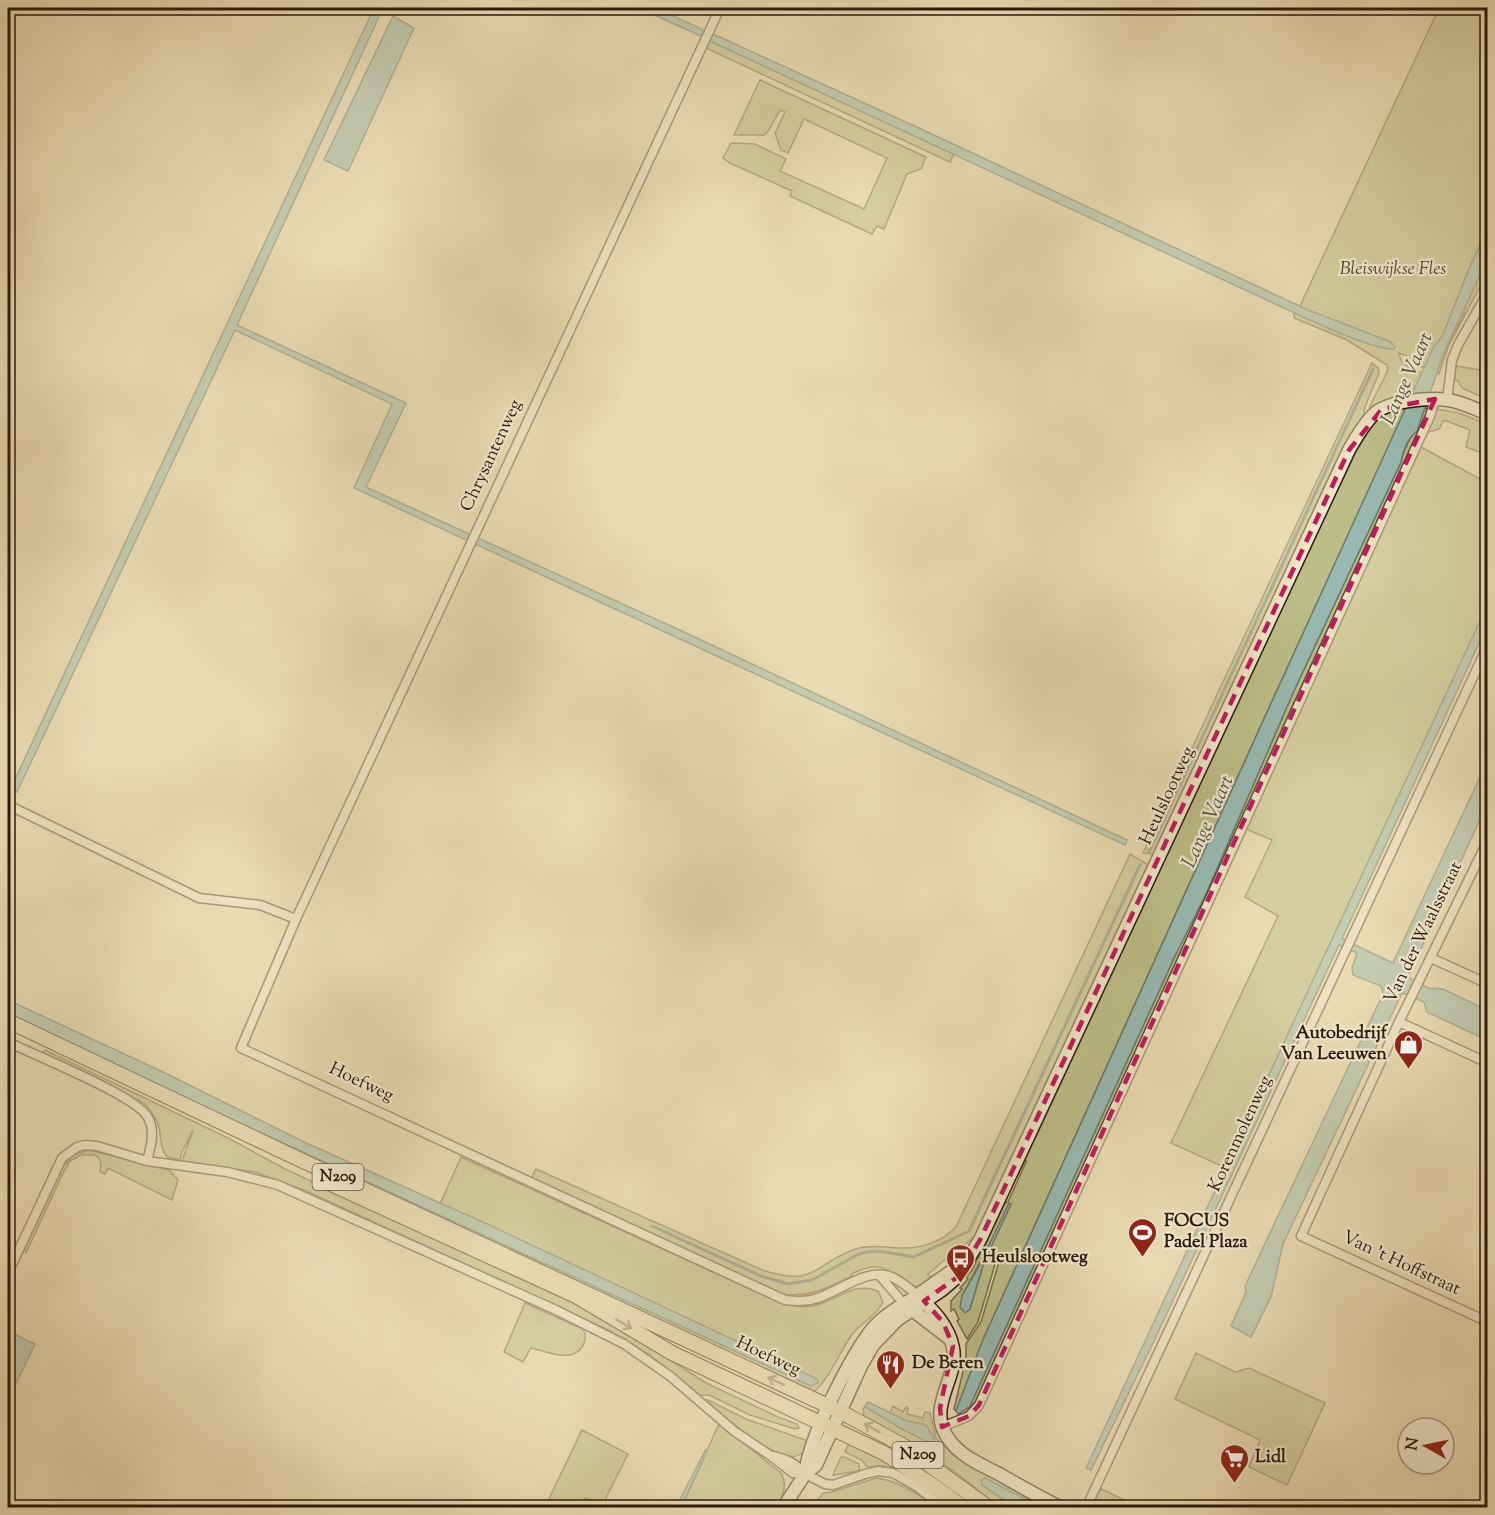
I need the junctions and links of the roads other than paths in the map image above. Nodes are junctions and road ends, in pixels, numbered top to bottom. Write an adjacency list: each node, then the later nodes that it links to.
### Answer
1 (720, 8): 8 (street, Chrysantenweg)
2 (1488, 292): 3 (street)
3 (1441, 399): 4 (street); 20 (street, Heulslootweg); 26 (street)
4 (1488, 414)
5 (1488, 645): 33 (street, Korenmolenweg)
6 (8, 805): 8 (street)
7 (1488, 840): 9 (street, Van der Waalsstraat)
8 (296, 919): 19 (street, Hoefweg)
9 (1431, 958): 10 (street); 12 (street, Van der Waalsstraat)
10 (1488, 984)
11 (8, 1021): 24 (main road, Hoefweg / N209, one-way to 11)
12 (1400, 1022): 15 (street); 17 (street, Van der Waalsstraat)
13 (8, 1030): 25 (main road, Hoefweg / N209, one-way to 25)
14 (8, 1042): 16 (street)
15 (1488, 1063)
16 (147, 1161): 18 (street); 27 (street)
17 (1300, 1236): 22 (street, Van 't Hoffstraat)
18 (8, 1273)
19 (880, 1276): 20 (street); 21 (street)
20 (921, 1298): 21 (street, Heulslootweg); 23 (street)
21 (908, 1307): 23 (street); 24 (street, Heulslootweg)
22 (1488, 1322)
23 (950, 1339): 26 (street)
24 (835, 1409): 25 (street, Heulslootweg); 31 (main road, N209, one-way to 24)
25 (828, 1426): 27 (street, Heulslootweg); 30 (main road, N209)
26 (942, 1427): 32 (street)
27 (805, 1474): 28 (street, Heulslootweg); 29 (street)
28 (783, 1508)
29 (945, 1508)
30 (963, 1508)
31 (990, 1508)
32 (1061, 1508)
33 (1086, 1508)

